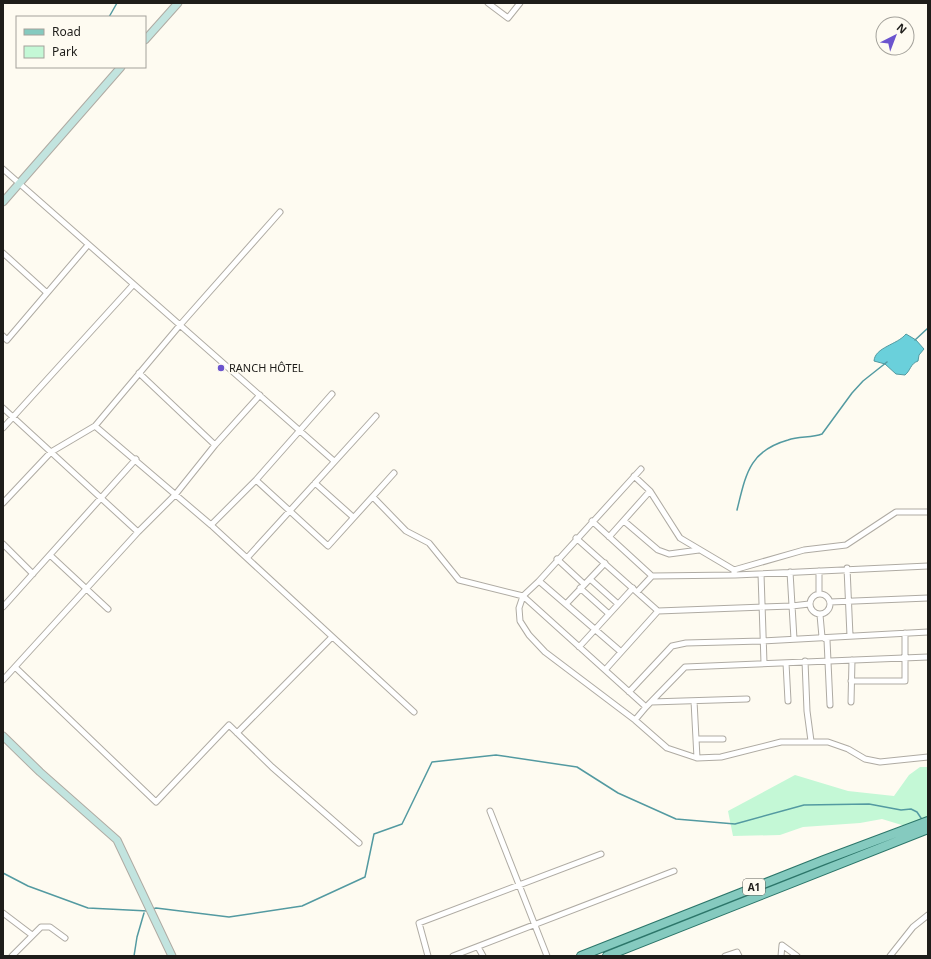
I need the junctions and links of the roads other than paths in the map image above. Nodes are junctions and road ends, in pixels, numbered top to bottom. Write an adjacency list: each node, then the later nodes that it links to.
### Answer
1 (178, 3): 4 (street)
2 (488, 3): 3 (street)
3 (520, 3)
4 (146, 39)
5 (120, 68): 7 (street)
6 (3, 169): 7 (street)
7 (19, 184): 8 (street); 10 (street)
8 (3, 202)
9 (280, 212): 14 (street)
10 (88, 245): 12 (street); 13 (street)
11 (3, 253): 13 (street)
12 (133, 284): 14 (street); 21 (street)
13 (46, 292): 15 (street)
14 (180, 325): 16 (street); 18 (street)
15 (3, 336)
16 (139, 373): 22 (street); 25 (street)
17 (332, 394): 24 (street)
18 (260, 395): 24 (street); 25 (street)
19 (3, 408): 21 (street)
20 (376, 416): 28 (street)
21 (13, 417): 23 (street); 26 (street)
22 (95, 426): 26 (street); 27 (street)
23 (3, 428)
24 (299, 430): 28 (street); 32 (street)
25 (215, 445): 35 (street)
26 (51, 452): 37 (street); 38 (street)
27 (136, 459): 35 (street); 37 (street)
28 (334, 461): 33 (street)
29 (641, 469): 31 (street)
30 (394, 473): 36 (street)
31 (634, 476): 34 (street); 42 (street)
32 (256, 480): 39 (street); 44 (street)
33 (315, 483): 39 (street); 41 (street)
34 (650, 491): 43 (street); 49 (street)
35 (174, 495): 44 (street); 45 (street)
36 (373, 497): 41 (street); 69 (street)
37 (102, 498): 45 (street); 50 (street)
38 (3, 503)
39 (290, 510): 41 (street); 51 (street)
40 (928, 512): 57 (street)
41 (353, 517)
42 (592, 521): 46 (street); 47 (street)
43 (624, 521): 46 (street); 49 (street)
44 (211, 525): 51 (street)
45 (138, 532): 66 (street)
46 (609, 537): 61 (street)
47 (576, 538): 52 (street); 53 (street)
48 (3, 544): 59 (street)
49 (700, 550): 57 (street)
50 (50, 555): 59 (street); 66 (street)
51 (247, 558): 87 (street)
52 (557, 559): 63 (street); 64 (street)
53 (605, 563): 62 (street); 65 (street)
54 (928, 566): 55 (street)
55 (847, 568): 56 (street); 72 (street)
56 (819, 571): 58 (street); 68 (street)
57 (734, 572): 60 (street); 61 (street)
58 (790, 572): 60 (street); 76 (street)
59 (33, 574): 77 (street)
60 (760, 574): 78 (street)
61 (652, 576): 67 (street)
62 (590, 579): 64 (street); 74 (street)
63 (539, 581): 69 (street); 73 (street)
64 (582, 586): 73 (street); 81 (street)
65 (633, 588): 67 (street); 74 (street)
66 (86, 589): 79 (street); 100 (street)
67 (638, 592): 80 (street)
68 (819, 594): 71 (street); 75 (street)
69 (523, 596): 91 (street); 113 (street)
70 (928, 598): 72 (street)
71 (830, 602): 72 (street); 82 (street)
72 (849, 602): 86 (street)
73 (566, 604): 83 (street)
74 (618, 604): 81 (street)
75 (809, 604): 76 (street); 82 (street)
76 (792, 606): 78 (street); 89 (street)
77 (3, 607)
78 (761, 607): 80 (street); 90 (street)
79 (108, 609)
80 (658, 610): 92 (street)
81 (609, 614): 83 (street)
82 (820, 615): 88 (street)
83 (594, 629): 91 (street); 92 (street)
84 (928, 632): 85 (street)
85 (905, 633): 86 (street); 93 (street)
86 (850, 636): 88 (street)
87 (332, 637): 112 (street); 114 (street)
88 (822, 637): 89 (street); 97 (street)
89 (794, 639): 90 (street)
90 (762, 641): 98 (street); 104 (street)
91 (579, 647): 101 (street)
92 (620, 651): 101 (street)
93 (906, 657): 94 (street); 95 (street); 103 (street)
94 (928, 657)
95 (852, 660): 97 (street); 103 (street)
96 (805, 661): 97 (street); 99 (street); 118 (street)
97 (829, 661): 110 (street)
98 (764, 663): 99 (street); 108 (street)
99 (786, 663): 107 (street)
100 (15, 667): 102 (street); 114 (street)
101 (605, 670): 104 (street)
102 (3, 680)
103 (851, 681): 109 (street)
104 (629, 692): 111 (street)
105 (747, 699): 106 (street)
106 (694, 701): 108 (street); 116 (street)
107 (788, 701)
108 (651, 702): 111 (street)
109 (851, 702)
110 (830, 705)
111 (646, 707): 113 (street)
112 (414, 712)
113 (635, 720): 120 (street)
114 (237, 733): 124 (street)
115 (3, 736): 135 (street)
116 (697, 739): 117 (street); 120 (street)
117 (723, 739)
118 (811, 741): 119 (street); 120 (street)
119 (928, 757)
120 (697, 758)
121 (490, 811): 127 (street)
122 (928, 822): 140 (main road, A1)
123 (928, 829): 141 (main road, A1)
124 (359, 843)
125 (601, 854): 127 (street)
126 (674, 871): 130 (street)
127 (519, 885): 130 (street); 136 (street)
128 (3, 913): 131 (street)
129 (928, 915): 146 (street)
130 (535, 925): 133 (street); 139 (street)
131 (32, 935): 132 (street); 134 (street)
132 (65, 938)
133 (478, 947): 137 (street); 138 (street)
134 (12, 956)
135 (172, 956)
136 (428, 956)
137 (452, 956)
138 (483, 956)
139 (547, 956)
140 (581, 956)
141 (607, 956)
142 (725, 956): 143 (street)
143 (739, 956)
144 (781, 956): 145 (street)
145 (797, 956)
146 (890, 956)

